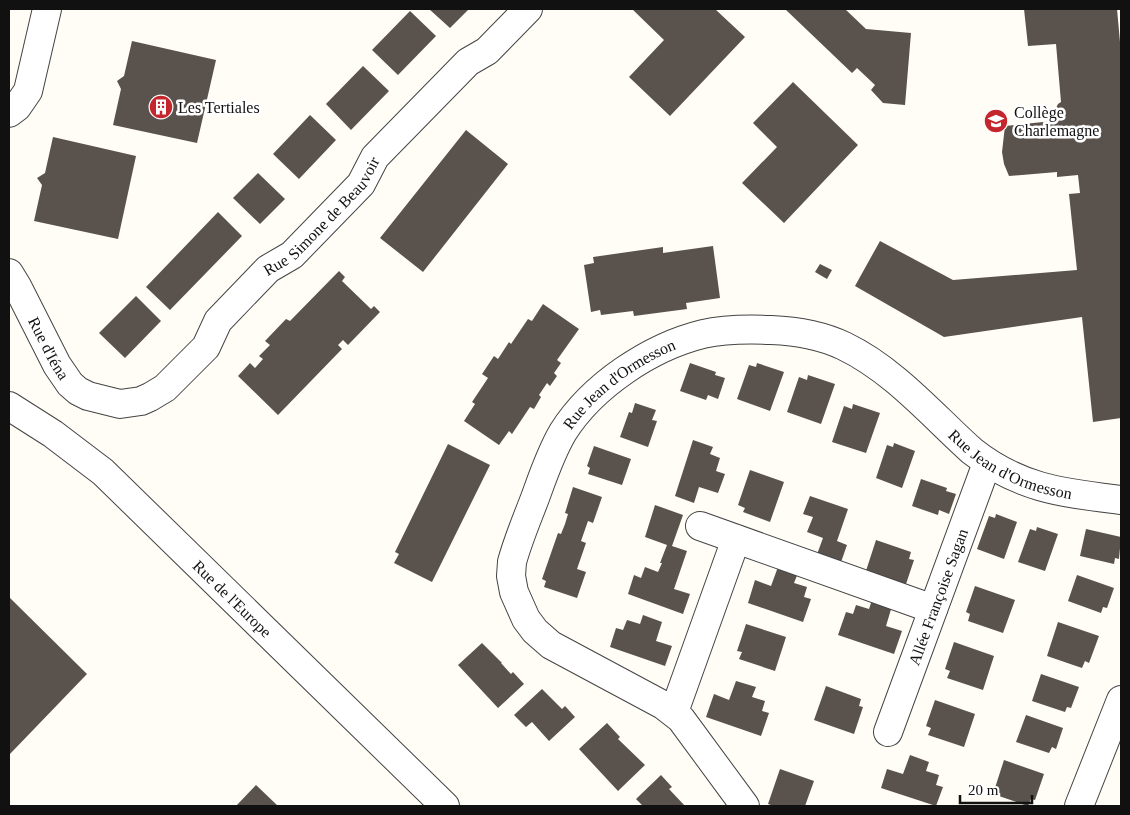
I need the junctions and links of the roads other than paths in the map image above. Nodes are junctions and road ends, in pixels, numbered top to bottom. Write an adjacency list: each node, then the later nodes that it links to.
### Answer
1 (46, 9): 3 (street)
2 (528, 9): 5 (street, Rue Simone de Beauvoir)
3 (9, 114)
4 (9, 274): 5 (street, Rue d'Iéna)
5 (108, 402)
6 (9, 406): 15 (street, Rue de l'Europe)
7 (987, 463): 8 (street, Rue Jean d'Ormesson); 11 (street, Allée Françoise Sagan); 13 (street, Rue Jean d'Ormesson)
8 (1121, 500)
9 (700, 526): 10 (street)
10 (736, 539): 11 (street); 13 (street)
11 (933, 609): 14 (street, Allée Françoise Sagan)
12 (1121, 700): 17 (street)
13 (674, 712): 16 (street, Rue Jean d'Ormesson)
14 (888, 732)
15 (446, 806)
16 (745, 806)
17 (1079, 806)

